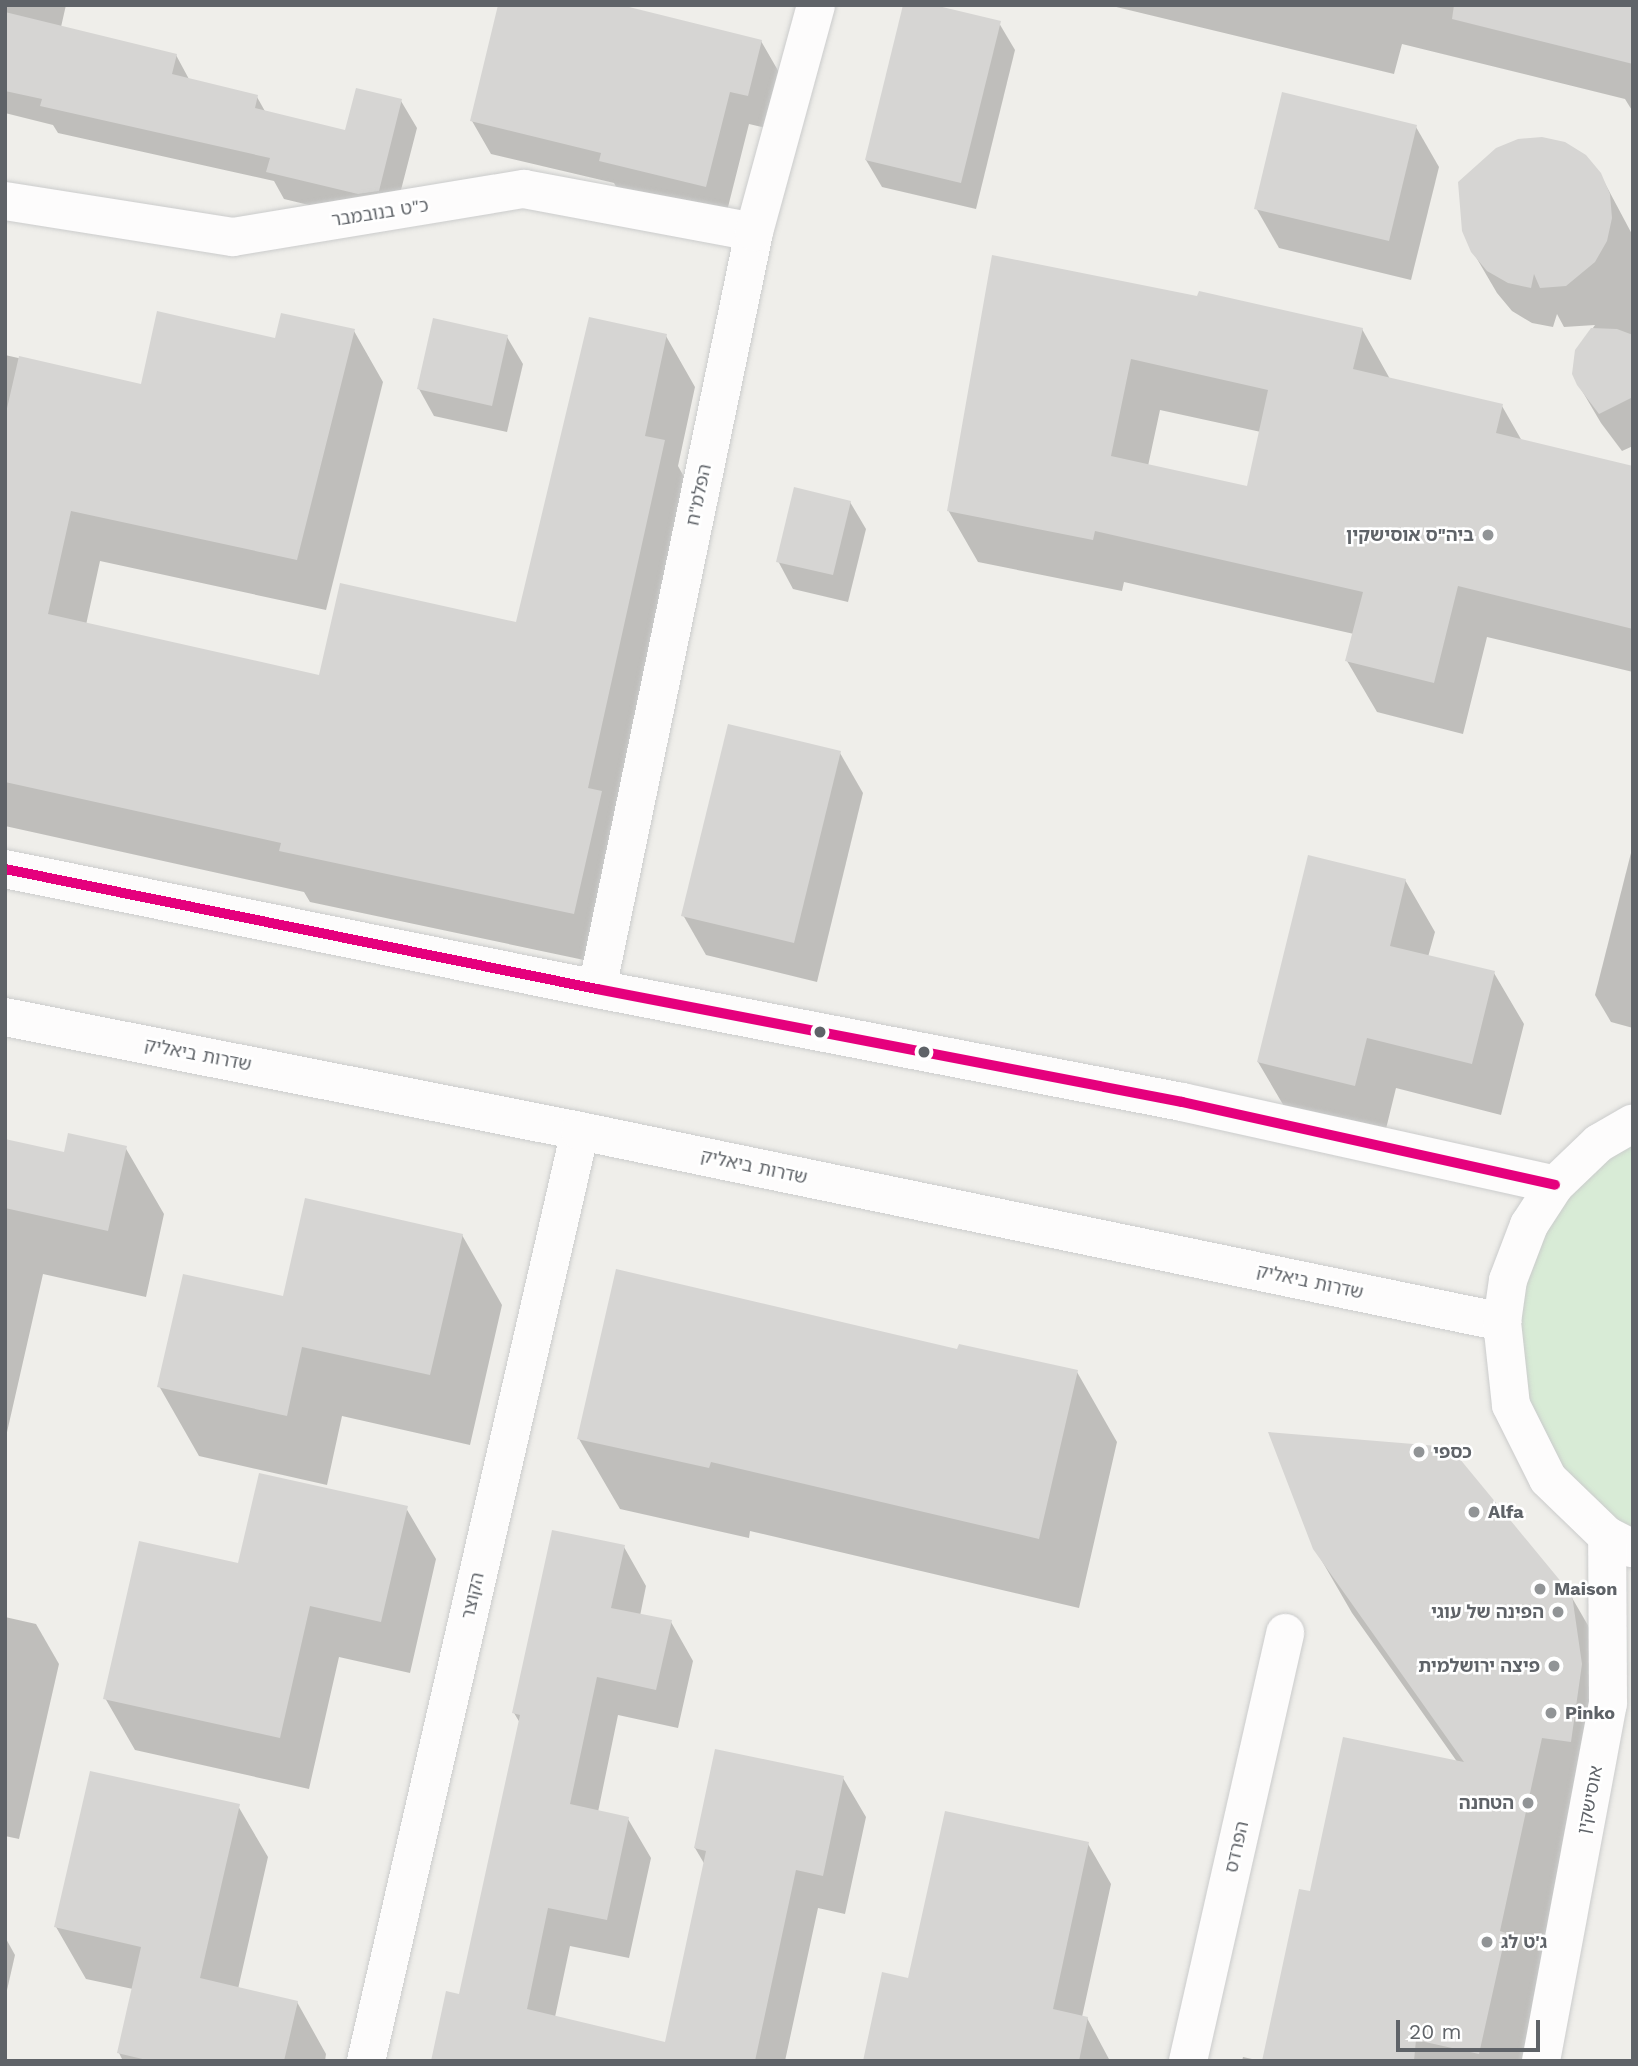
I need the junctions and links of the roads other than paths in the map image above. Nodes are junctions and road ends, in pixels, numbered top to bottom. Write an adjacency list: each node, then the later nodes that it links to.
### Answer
1 (816, 5): 3 (street, הפלמ"ח)
2 (5, 201): 3 (street, כ"ט בנובמבר)
3 (754, 232): 5 (street, הפלמ"ח)
4 (5, 869): 5 (street)
5 (597, 989): 9 (street)
6 (5, 1017): 8 (street, שדרות ביאליק)
7 (1633, 1123): 9 (street)
8 (580, 1131): 10 (street, שדרות ביאליק); 13 (street, הקוצר)
9 (1555, 1185): 10 (street)
10 (1502, 1322): 11 (street)
11 (1620, 1542): 15 (street, אוסישקין)
12 (1285, 1633): 14 (street, הפרדס)
13 (366, 2061)
14 (1188, 2061)
15 (1541, 2061)

